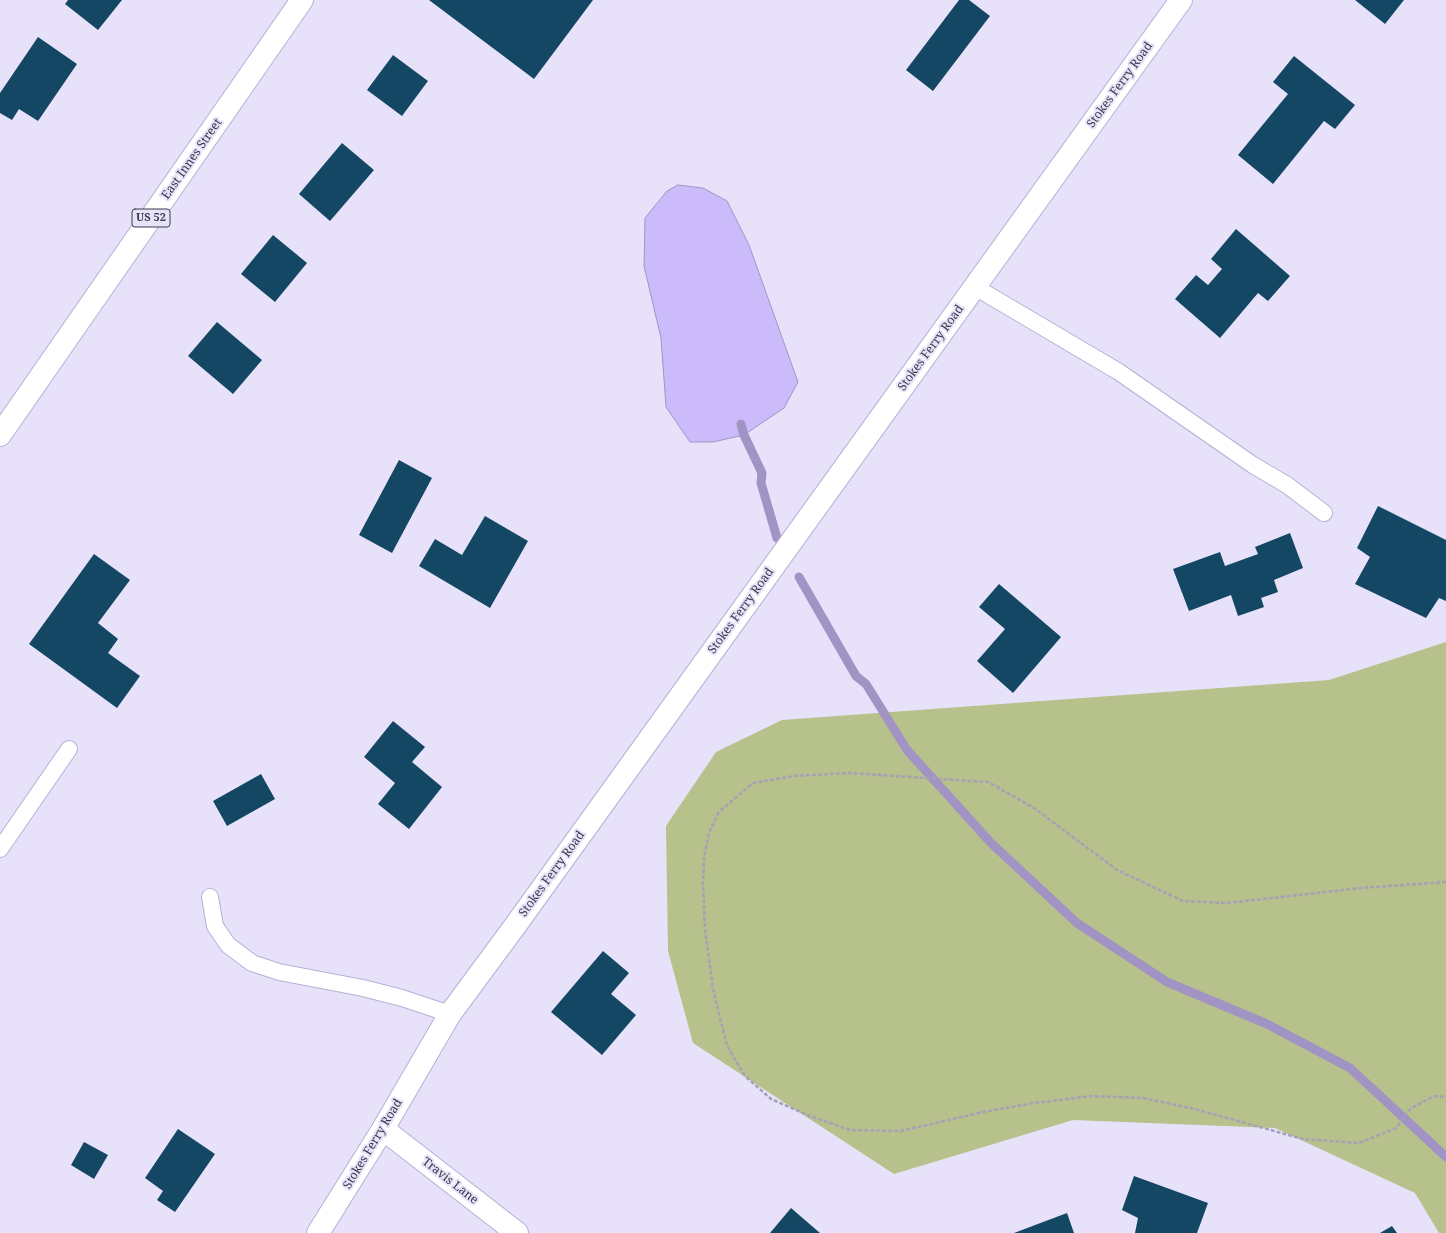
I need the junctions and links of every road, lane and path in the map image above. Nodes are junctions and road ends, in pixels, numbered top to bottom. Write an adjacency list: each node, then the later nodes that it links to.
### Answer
1 (302, 0): 4 (street, East Innes Street / US 52)
2 (1181, 0): 3 (street, Stokes Ferry Road)
3 (974, 287): 5 (lane); 10 (street, Stokes Ferry Road)
4 (0, 435)
5 (1324, 513)
6 (69, 748): 7 (lane)
7 (0, 849)
8 (1446, 882): 11 (path)
9 (210, 897): 10 (lane)
10 (450, 1014): 12 (street, Stokes Ferry Road)
11 (1446, 1097)
12 (383, 1129): 13 (street, Stokes Ferry Road); 14 (street, Travis Lane)
13 (318, 1233)
14 (517, 1233)

